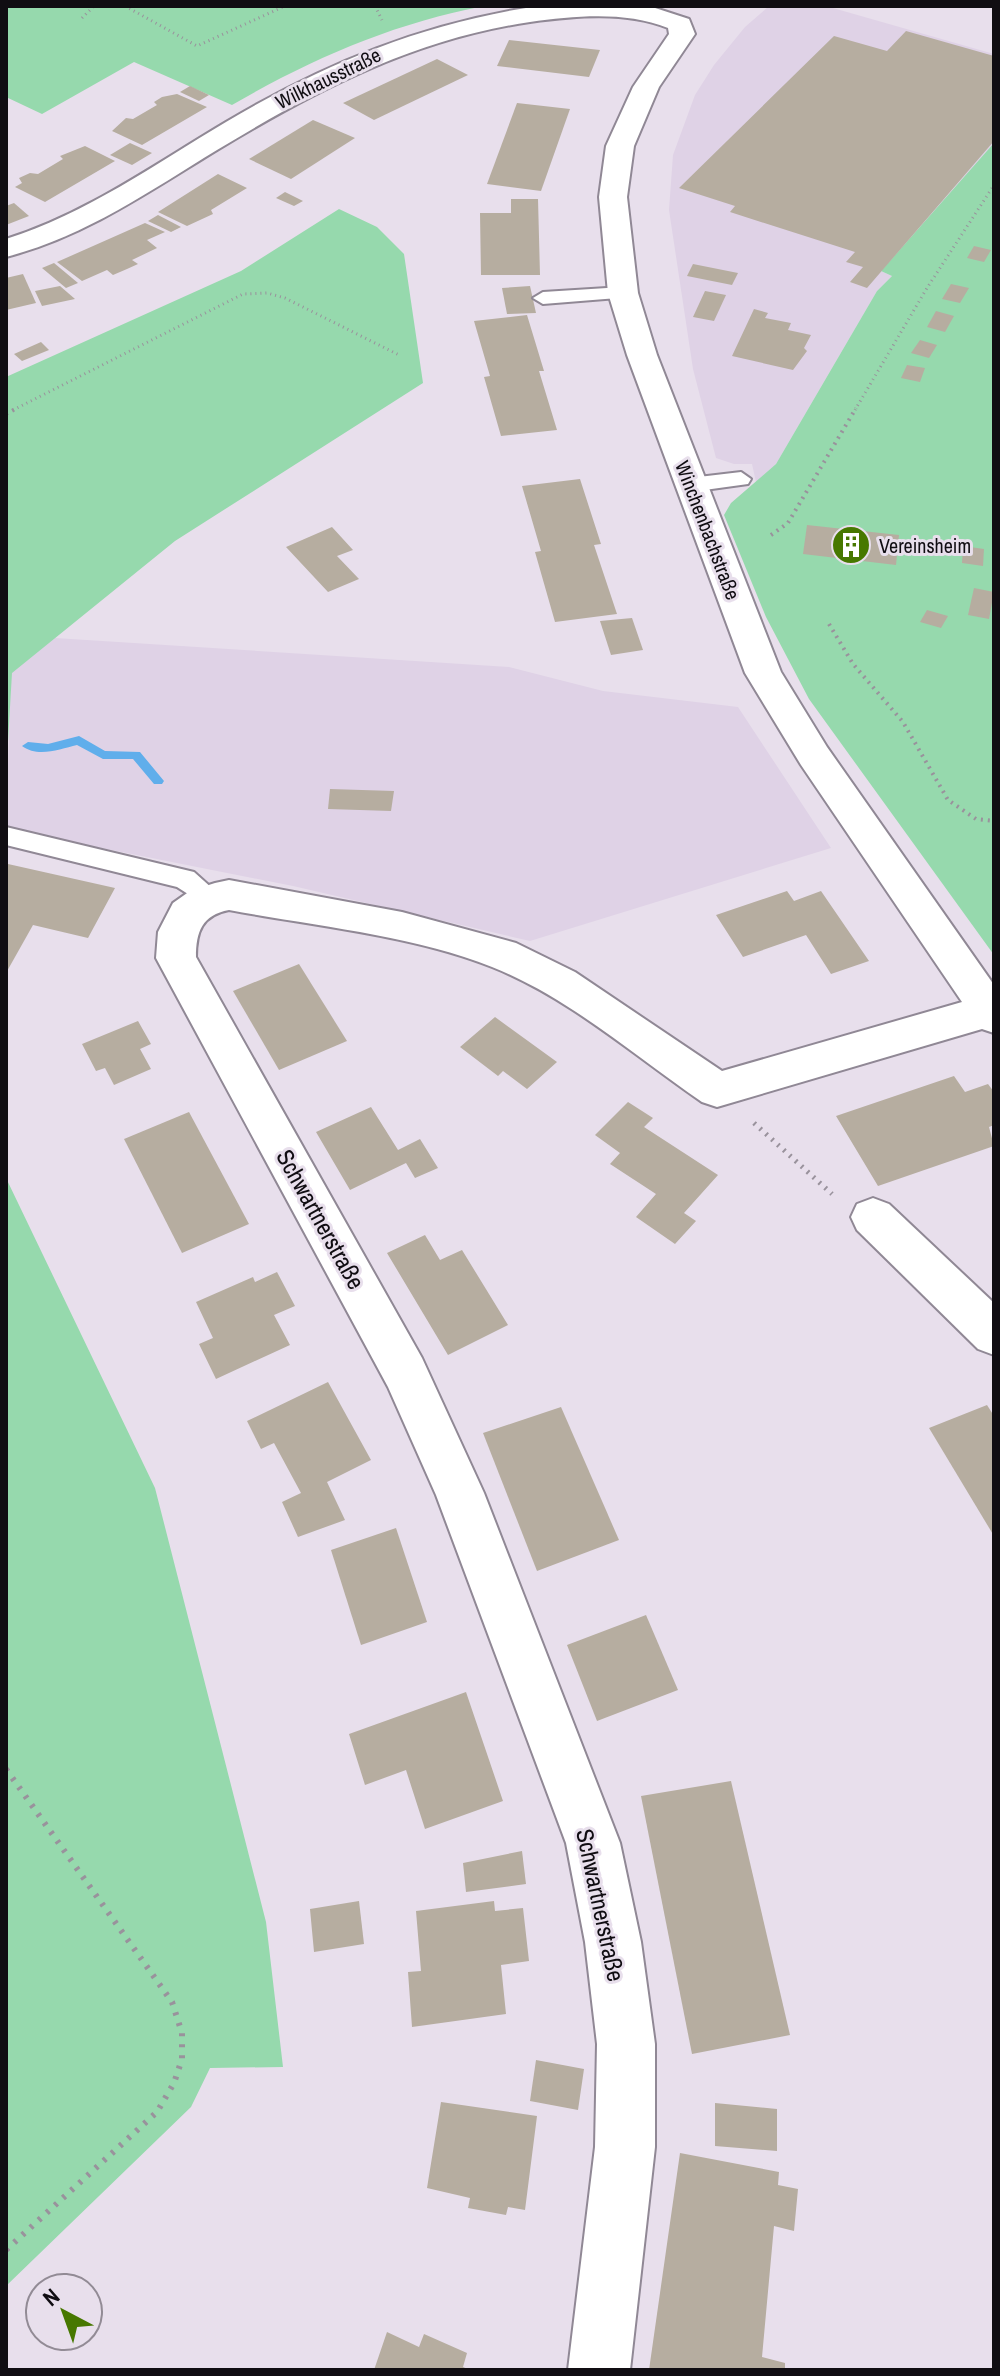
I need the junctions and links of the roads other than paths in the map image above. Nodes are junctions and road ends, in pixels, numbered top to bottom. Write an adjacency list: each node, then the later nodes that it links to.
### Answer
1 (692, 15): 2 (street, Wilkhausstraße); 3 (street, Winchenbachstraße)
2 (6, 248)
3 (623, 293): 4 (lane); 6 (street, Winchenbachstraße)
4 (543, 298)
5 (741, 479): 6 (lane)
6 (690, 485): 9 (street, Winchenbachstraße)
7 (6, 836): 8 (lane)
8 (210, 898): 9 (street); 12 (street, Schwartnerstraße)
9 (992, 1014)
10 (873, 1217): 11 (street)
11 (994, 1334)
12 (599, 2370)

